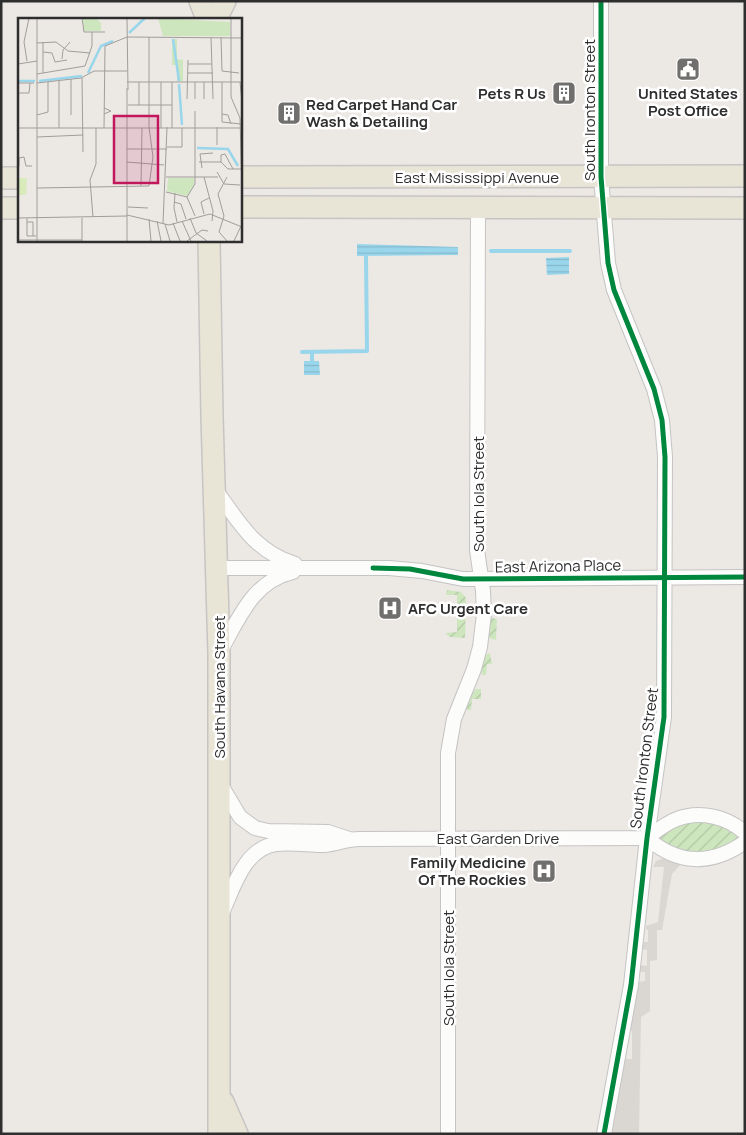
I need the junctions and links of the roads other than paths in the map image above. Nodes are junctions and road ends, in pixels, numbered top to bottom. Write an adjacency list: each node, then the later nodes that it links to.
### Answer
1 (200, 1): 4 (main road)
2 (225, 1): 5 (main road)
3 (601, 1): 8 (street, South Ironton Street)
4 (207, 18)
5 (216, 18)
6 (745, 176): 8 (main road, East Mississippi Avenue)
7 (241, 177): 8 (main road, East Mississippi Avenue)
8 (601, 177): 15 (street, South Ironton Street)
9 (1, 178): 10 (main road)
10 (18, 178)
11 (1, 208): 12 (main road)
12 (18, 208)
13 (241, 208): 14 (main road, East Mississippi Avenue)
14 (478, 208): 15 (main road, East Mississippi Avenue); 23 (street, South Iola Street)
15 (604, 208): 16 (main road, East Mississippi Avenue); 21 (street, South Ironton Street)
16 (745, 208)
17 (209, 241): 18 (main road, South Havana Street)
18 (214, 488): 19 (main road, South Havana Street); 20 (street)
19 (217, 568): 20 (street, East Arizona Place); 24 (main road, South Havana Street)
20 (308, 568): 23 (street, East Arizona Place); 24 (street)
21 (665, 577): 22 (street, East Arizona Place); 23 (street, East Arizona Place); 28 (street, South Ironton Street)
22 (745, 578)
23 (482, 579): 27 (street, South Iola Street)
24 (219, 653): 25 (main road, South Havana Street)
25 (219, 781): 29 (street, East Garden Drive); 31 (main road, South Havana Street)
26 (745, 833): 28 (street)
27 (448, 838): 28 (street, East Garden Drive); 29 (street, East Garden Drive); 35 (street, South Iola Street)
28 (647, 838): 30 (street); 36 (street, South Ironton Street)
29 (349, 839): 31 (street, East Garden Drive)
30 (745, 842)
31 (220, 919): 32 (main road, South Havana Street)
32 (219, 1093): 33 (main road, South Havana Street); 34 (main road)
33 (219, 1134)
34 (237, 1134)
35 (448, 1134)
36 (604, 1134)

